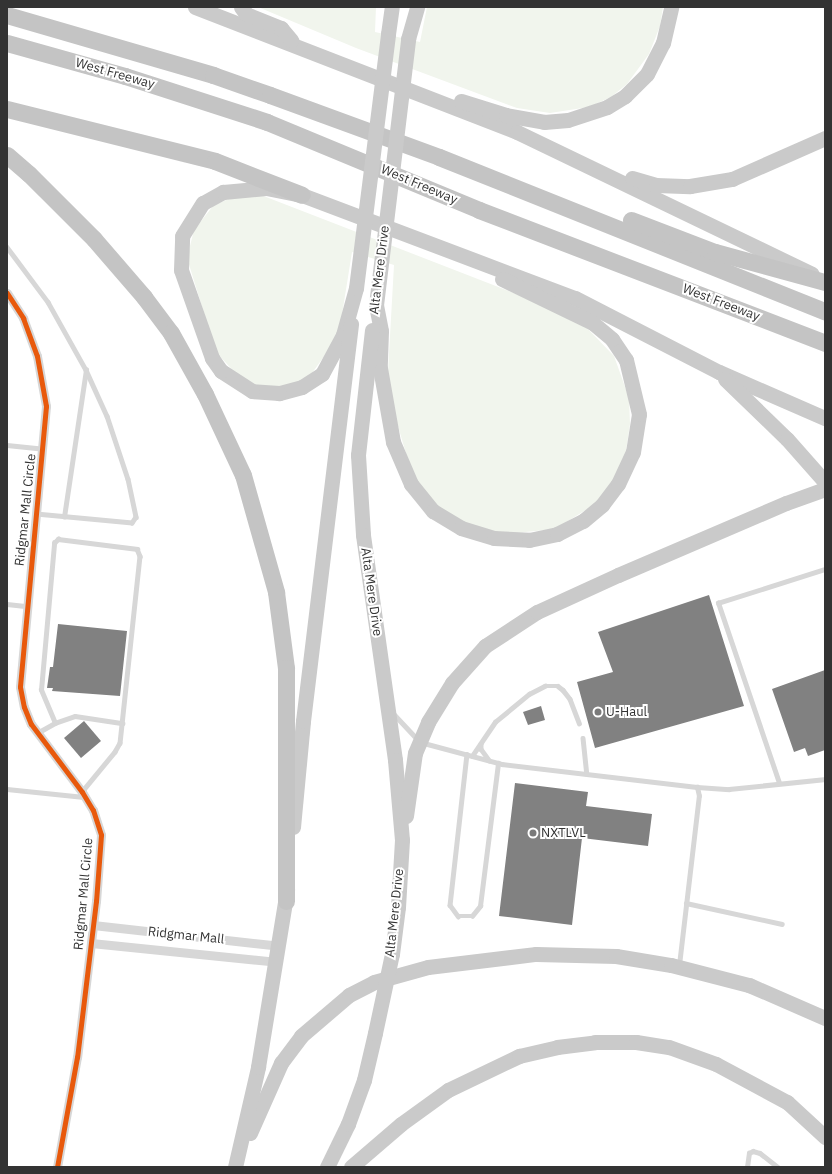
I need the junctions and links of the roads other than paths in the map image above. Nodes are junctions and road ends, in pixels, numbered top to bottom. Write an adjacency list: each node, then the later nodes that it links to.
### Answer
1 (195, 7): 12 (main road)
2 (241, 7): 12 (main road)
3 (385, 7): 9 (main road)
4 (392, 7): 9 (main road, Alta Mere Drive)
5 (411, 7): 10 (main road, Alta Mere Drive)
6 (417, 7): 10 (main road)
7 (671, 7): 13 (main road)
8 (7, 15): 19 (highway, West Freeway)
9 (388, 34): 23 (main road, Alta Mere Drive, bridge)
10 (408, 39): 25 (main road, Alta Mere Drive, bridge)
11 (7, 44): 27 (highway, West Freeway)
12 (294, 44): 13 (main road)
13 (437, 101): 17 (main road)
14 (7, 109): 18 (highway)
15 (825, 138): 17 (main road)
16 (7, 155): 58 (highway)
17 (584, 163): 22 (main road)
18 (302, 195): 21 (main road); 23 (main road)
19 (565, 206): 22 (highway); 26 (highway, West Freeway)
20 (7, 247): 28 (lane)
21 (478, 260): 25 (main road); 29 (main road)
22 (825, 281)
23 (356, 288): 58 (main road, Alta Mere Drive)
24 (7, 293): 32 (street, Ridgmar Mall Circle)
25 (376, 305): 40 (main road, Alta Mere Drive)
26 (825, 312)
27 (825, 343)
28 (86, 370): 36 (lane); 36 (lane)
29 (719, 372): 30 (main road); 33 (main road)
30 (825, 418)
31 (7, 445): 32 (lane)
32 (43, 449): 35 (street, Ridgmar Mall Circle)
33 (825, 482)
34 (825, 489): 46 (main road)
35 (36, 514): 36 (lane); 39 (street, Ridgmar Mall Circle)
36 (64, 517)
37 (825, 569): 53 (lane)
38 (7, 604): 39 (lane)
39 (27, 606): 44 (street, Ridgmar Mall Circle)
40 (387, 707): 46 (lane); 57 (main road, Alta Mere Drive)
41 (55, 723): 42 (lane); 42 (lane); 44 (lane)
42 (122, 723): 56 (lane)
43 (579, 723): 47 (lane)
44 (37, 733): 56 (street, Ridgmar Mall Circle)
45 (583, 738): 51 (lane)
46 (420, 742): 48 (lane); 57 (main road)
47 (481, 742): 48 (lane); 49 (lane)
48 (470, 755): 49 (lane); 50 (lane)
49 (490, 761): 50 (lane)
50 (498, 763): 51 (lane)
51 (587, 774): 54 (lane)
52 (825, 779): 53 (lane)
53 (779, 784): 54 (lane)
54 (697, 786): 59 (lane)
55 (7, 789): 56 (lane)
56 (84, 794): 61 (street, Ridgmar Mall Circle)
57 (402, 840): 70 (main road, Alta Mere Drive, bridge)
58 (286, 901): 63 (main road, Alta Mere Drive)
59 (686, 903): 60 (lane); 65 (lane)
60 (782, 924)
61 (93, 925): 62 (street, Ridgmar Mall Circle); 63 (street, Ridgmar Mall)
62 (91, 943): 64 (street, Ridgmar Mall); 69 (street, Ridgmar Mall Circle)
63 (279, 946): 64 (main road, Alta Mere Drive)
64 (277, 962): 68 (main road, Alta Mere Drive)
65 (678, 967): 66 (main road); 68 (main road)
66 (825, 1018)
67 (825, 1137): 71 (main road)
68 (235, 1166)
69 (57, 1167)
70 (327, 1167)
71 (350, 1167)
72 (747, 1167): 73 (lane)
73 (778, 1167)

